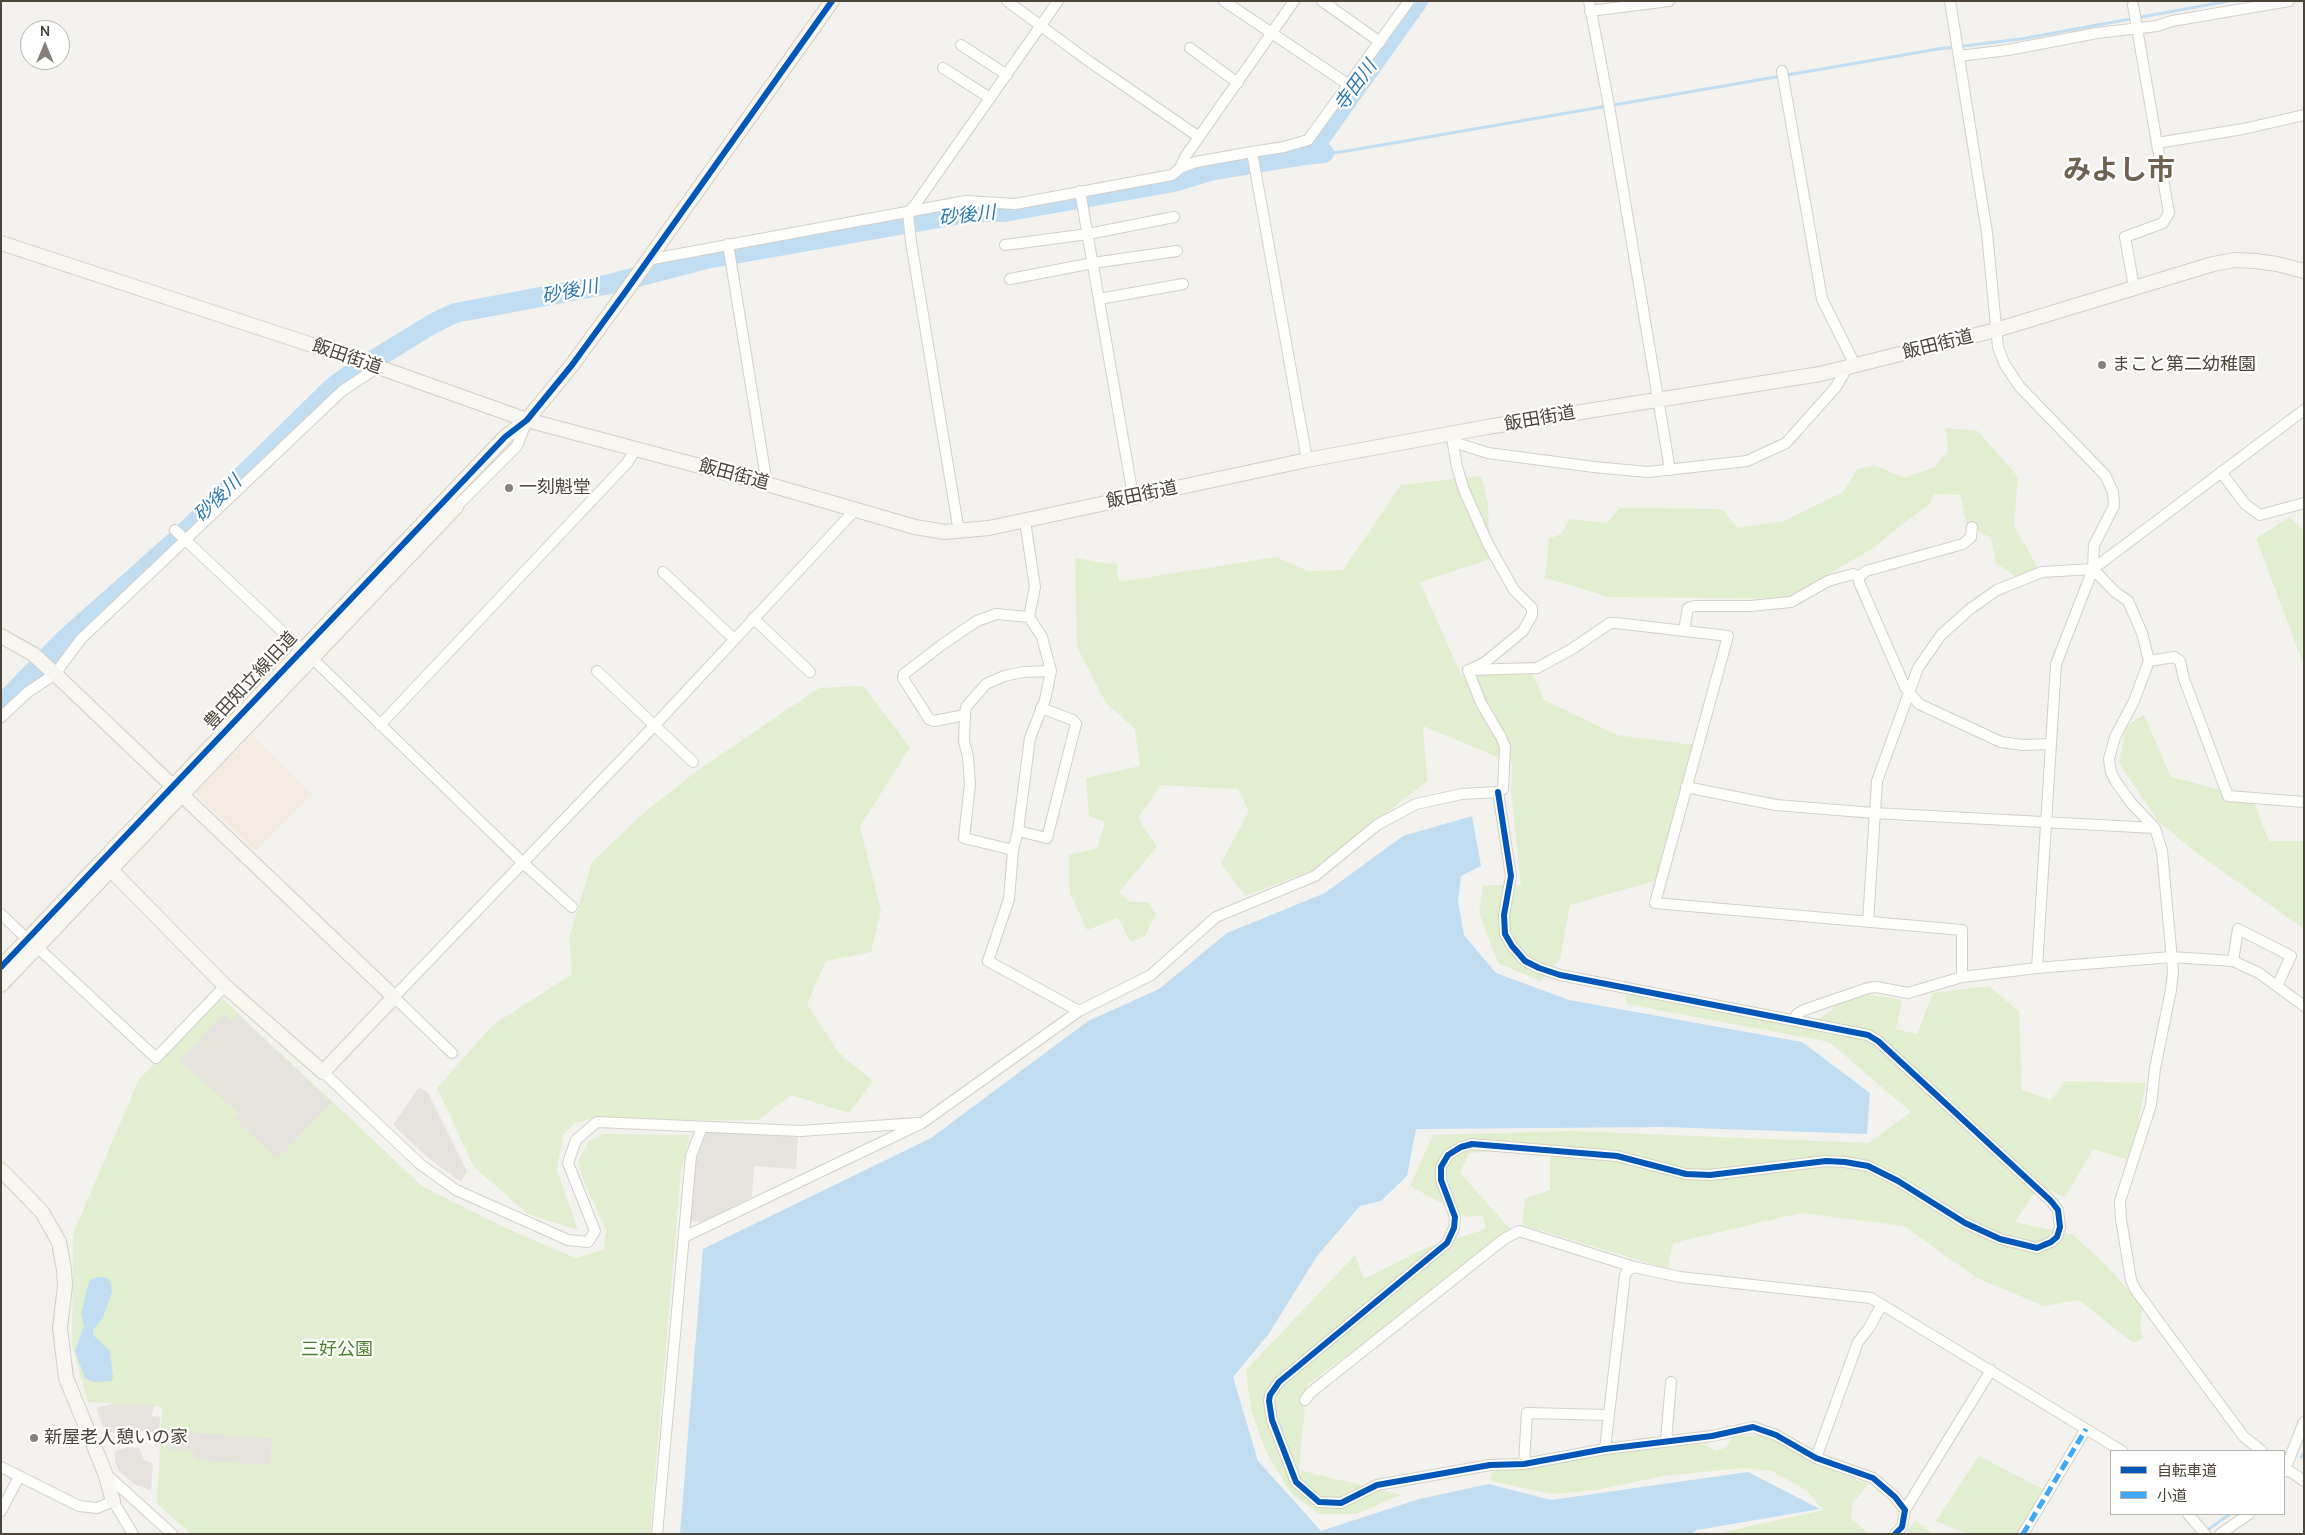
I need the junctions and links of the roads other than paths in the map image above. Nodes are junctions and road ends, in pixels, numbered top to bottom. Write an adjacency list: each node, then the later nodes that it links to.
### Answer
1 (832, 1): 40 (street)
2 (1008, 1): 13 (street)
3 (1058, 1): 13 (street)
4 (1224, 1): 15 (street)
5 (1294, 1): 15 (street)
6 (1322, 1): 16 (street)
7 (1409, 1): 16 (street)
8 (1669, 1): 11 (street)
9 (1950, 1): 19 (street)
10 (2289, 1): 14 (street)
11 (1590, 6): 49 (street)
12 (2133, 6): 14 (street)
13 (1041, 26): 22 (street); 27 (street)
14 (2137, 27): 19 (street); 28 (street)
15 (1270, 34): 23 (street); 24 (street)
16 (1380, 42): 24 (street)
17 (961, 45): 22 (street)
18 (1190, 48): 23 (street)
19 (1959, 56): 46 (street)
20 (943, 68): 25 (street)
21 (1782, 71): 48 (street)
22 (1007, 75): 25 (street)
23 (1238, 83): 27 (street)
24 (1349, 86): 29 (street)
25 (990, 98): 32 (street)
26 (2304, 115): 28 (street)
27 (1199, 137): 30 (street)
28 (2157, 144): 44 (street)
29 (1253, 154): 30 (street); 54 (street)
30 (1180, 168): 31 (street)
31 (1081, 193): 32 (street); 34 (street)
32 (908, 214): 37 (street); 65 (street)
33 (1174, 217): 34 (street)
34 (1088, 234): 36 (street); 39 (street)
35 (1, 243): 47 (street, 飯田街道)
36 (1005, 245)
37 (728, 247): 40 (street); 57 (street)
38 (1177, 250): 39 (street)
39 (1093, 263): 42 (street); 45 (street)
40 (644, 264): 51 (street)
41 (2304, 271): 44 (street, 飯田街道)
42 (1010, 279)
43 (1183, 284): 45 (street)
44 (2134, 287): 46 (street, 飯田街道)
45 (1099, 299): 58 (street)
46 (1996, 330): 48 (street, 飯田街道); 67 (street)
47 (372, 365): 51 (street, 飯田街道); 66 (street)
48 (1850, 367): 49 (street, 飯田街道); 55 (street)
49 (1656, 400): 52 (street, 飯田街道); 55 (street)
50 (2304, 410): 56 (street)
51 (527, 420): 53 (street, 飯田街道); 60 (street, 豊田知立線旧道); 75 (street, 豊田知立線旧道)
52 (1452, 438): 54 (street, 飯田街道); 55 (street); 78 (street)
53 (636, 449): 57 (street, 飯田街道); 87 (street)
54 (1307, 460): 58 (street, 飯田街道)
55 (1670, 470)
56 (2221, 472): 59 (street); 67 (street)
57 (767, 484): 61 (street, 飯田街道)
58 (1133, 496): 62 (street, 飯田街道)
59 (2304, 504)
60 (456, 507): 76 (street, 豊田知立線旧道)
61 (856, 510): 65 (street, 飯田街道); 71 (street)
62 (1025, 521): 65 (street, 飯田街道); 70 (street)
63 (1972, 527): 69 (street)
64 (176, 531): 66 (street)
65 (959, 532)
66 (186, 540): 75 (street); 82 (street)
67 (2093, 568): 77 (street); 83 (street); 89 (street)
68 (663, 572): 74 (street)
69 (1859, 577): 72 (street); 83 (street)
70 (1029, 617): 80 (street); 85 (street)
71 (753, 618): 74 (street); 81 (street)
72 (1684, 630): 78 (street); 91 (street)
73 (1, 636): 82 (street)
74 (734, 639): 88 (street)
75 (301, 649): 92 (street, 豊田知立線旧道)
76 (313, 660): 87 (street); 92 (street, 豊田知立線旧道)
77 (2149, 662): 94 (street); 97 (street)
78 (1468, 670): 93 (street)
79 (597, 671): 88 (street)
80 (1052, 671): 84 (street); 85 (street)
81 (810, 672)
82 (55, 674): 86 (street); 92 (street)
83 (1910, 695): 89 (street); 95 (street)
84 (1041, 708): 98 (street); 98 (street)
85 (965, 715): 99 (street)
86 (1, 717)
87 (380, 725): 100 (street)
88 (654, 726): 90 (street); 100 (street)
89 (2050, 744): 96 (street)
90 (693, 762)
91 (1686, 787): 95 (street); 104 (street)
92 (178, 791): 101 (street, 豊田知立線旧道); 105 (street, 豊田知立線旧道); 114 (street)
93 (1498, 792): 116 (street); 117 (street)
94 (2304, 802)
95 (1874, 813): 96 (street); 104 (street)
96 (2046, 822): 97 (street); 109 (street)
97 (2155, 828): 106 (street)
98 (1018, 831): 99 (street)
99 (1013, 850): 116 (street)
100 (522, 862): 102 (street); 114 (street)
101 (111, 870): 105 (street, 豊田知立線旧道); 112 (street)
102 (572, 907)
103 (1, 914): 105 (street)
104 (1868, 922): 110 (street)
105 (32, 943): 108 (street, 豊田知立線旧道); 111 (street, 豊田知立線旧道); 112 (street)
106 (2171, 957): 107 (street); 109 (street); 135 (street)
107 (2233, 961): 113 (street); 113 (street)
108 (1, 967)
109 (2037, 968): 110 (street)
110 (1962, 977): 117 (street)
111 (1, 985)
112 (225, 986): 119 (street)
113 (2277, 986): 115 (street)
114 (394, 997): 118 (street); 119 (street)
115 (2304, 1006)
116 (1078, 1011): 120 (street)
117 (1794, 1020): 137 (street)
118 (452, 1052)
119 (323, 1072): 121 (street)
120 (922, 1123): 121 (street); 123 (street)
121 (702, 1127): 123 (street)
122 (1, 1170): 141 (street)
123 (684, 1237): 151 (street)
124 (1634, 1267): 125 (street); 128 (street); 129 (street)
125 (1881, 1306): 126 (street); 136 (street)
126 (1991, 1370): 131 (street); 145 (street)
127 (1671, 1382): 132 (street)
128 (1305, 1400)
129 (1608, 1415): 133 (street); 137 (street)
130 (2304, 1422): 139 (street)
131 (2086, 1429): 134 (street); 153 (street)
132 (1666, 1441): 133 (street); 136 (street)
133 (1605, 1450): 137 (street)
134 (2120, 1450)
135 (2261, 1450)
136 (1816, 1458): 145 (street)
137 (1524, 1464)
138 (1, 1467): 142 (street)
139 (2285, 1467)
140 (2285, 1470): 143 (street)
141 (105, 1473): 144 (street); 150 (street)
142 (19, 1477): 144 (street); 146 (street)
143 (2304, 1481)
144 (113, 1501): 149 (street)
145 (1905, 1510): 152 (street)
146 (1, 1511)
147 (2189, 1515): 154 (street)
148 (2248, 1515): 155 (street)
149 (133, 1534)
150 (172, 1534)
151 (657, 1534)
152 (1896, 1534)
153 (2023, 1534)
154 (2206, 1534)
155 (2220, 1534)

